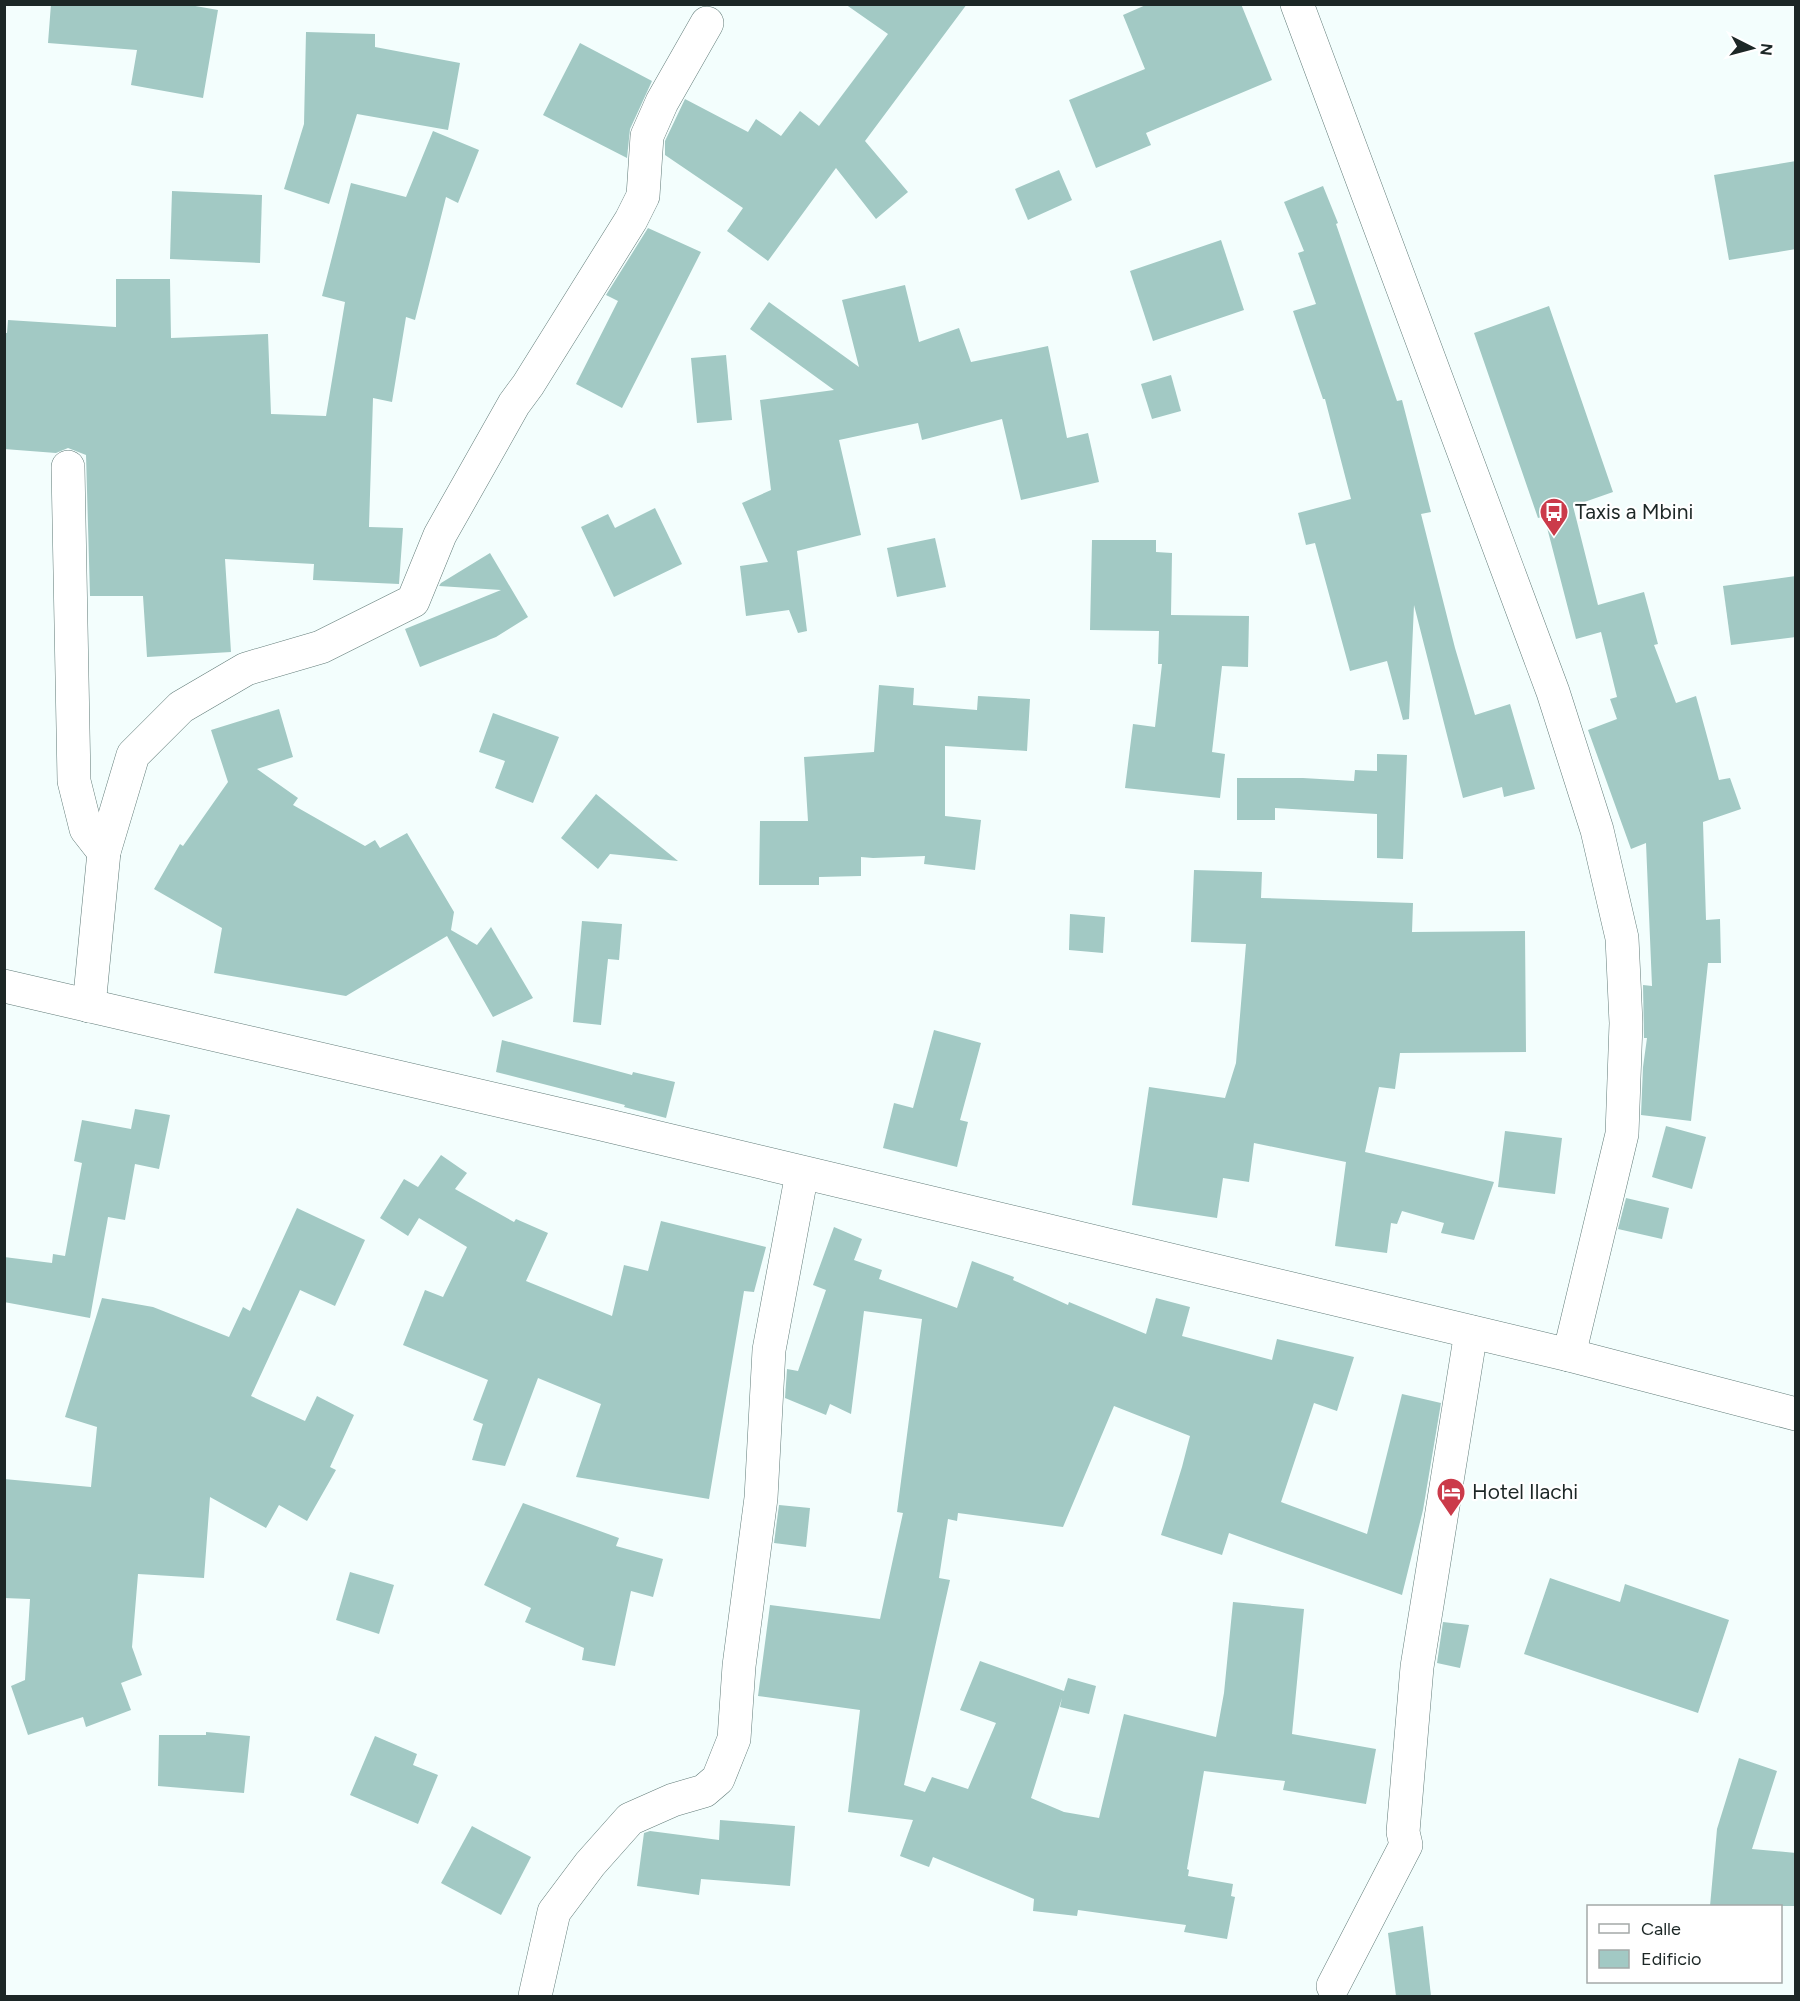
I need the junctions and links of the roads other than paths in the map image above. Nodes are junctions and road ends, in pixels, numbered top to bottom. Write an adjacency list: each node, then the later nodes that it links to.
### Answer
1 (1297, 4): 9 (street)
2 (707, 23): 4 (street)
3 (68, 467): 4 (street)
4 (104, 852): 6 (street)
5 (4, 986): 6 (street)
6 (89, 1006): 7 (street)
7 (802, 1173): 8 (street); 12 (street)
8 (1471, 1332): 9 (street); 11 (street)
9 (1569, 1355): 10 (street)
10 (1796, 1414)
11 (1333, 1986)
12 (535, 1996)

